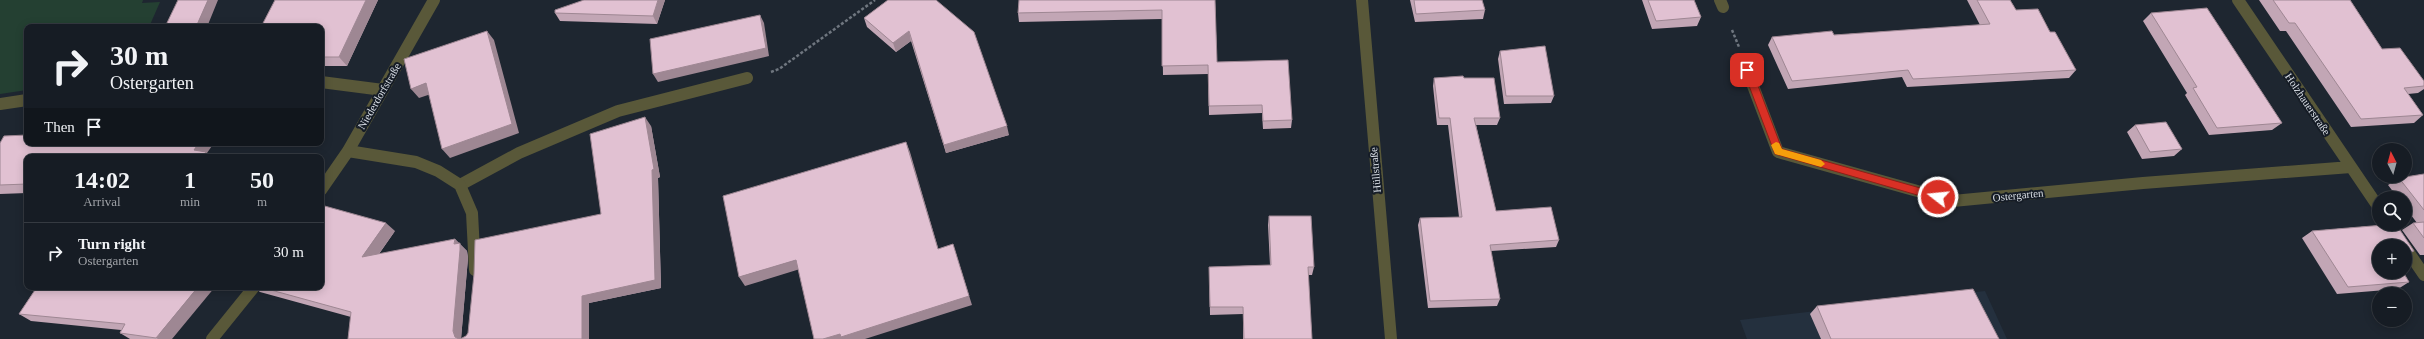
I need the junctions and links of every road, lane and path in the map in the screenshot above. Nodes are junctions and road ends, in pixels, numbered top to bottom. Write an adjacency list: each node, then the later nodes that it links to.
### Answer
1 (434, 0): 9 (street, Niederdorfstraße)
2 (875, 0): 7 (path)
3 (1362, 0): 24 (street, Hüllstraße)
4 (2238, 0): 13 (street, Holzhauerstraße)
5 (1722, 4): 6 (path)
6 (1747, 70): 13 (street, Ostergarten)
7 (747, 78): 14 (street)
8 (324, 82): 9 (street)
9 (383, 90): 12 (street, Niederdorfstraße)
10 (24, 100): 11 (street)
11 (0, 104)
12 (348, 151): 14 (street); 15 (street, Niederdorfstraße)
13 (2351, 167): 16 (street, Holzhauerstraße)
14 (460, 185): 21 (street)
15 (324, 186)
16 (2372, 198)
17 (2397, 235): 18 (street)
18 (2400, 239)
19 (2412, 257): 20 (street)
20 (2424, 275)
21 (474, 280)
22 (252, 290): 23 (street)
23 (212, 339)
24 (1391, 339)

